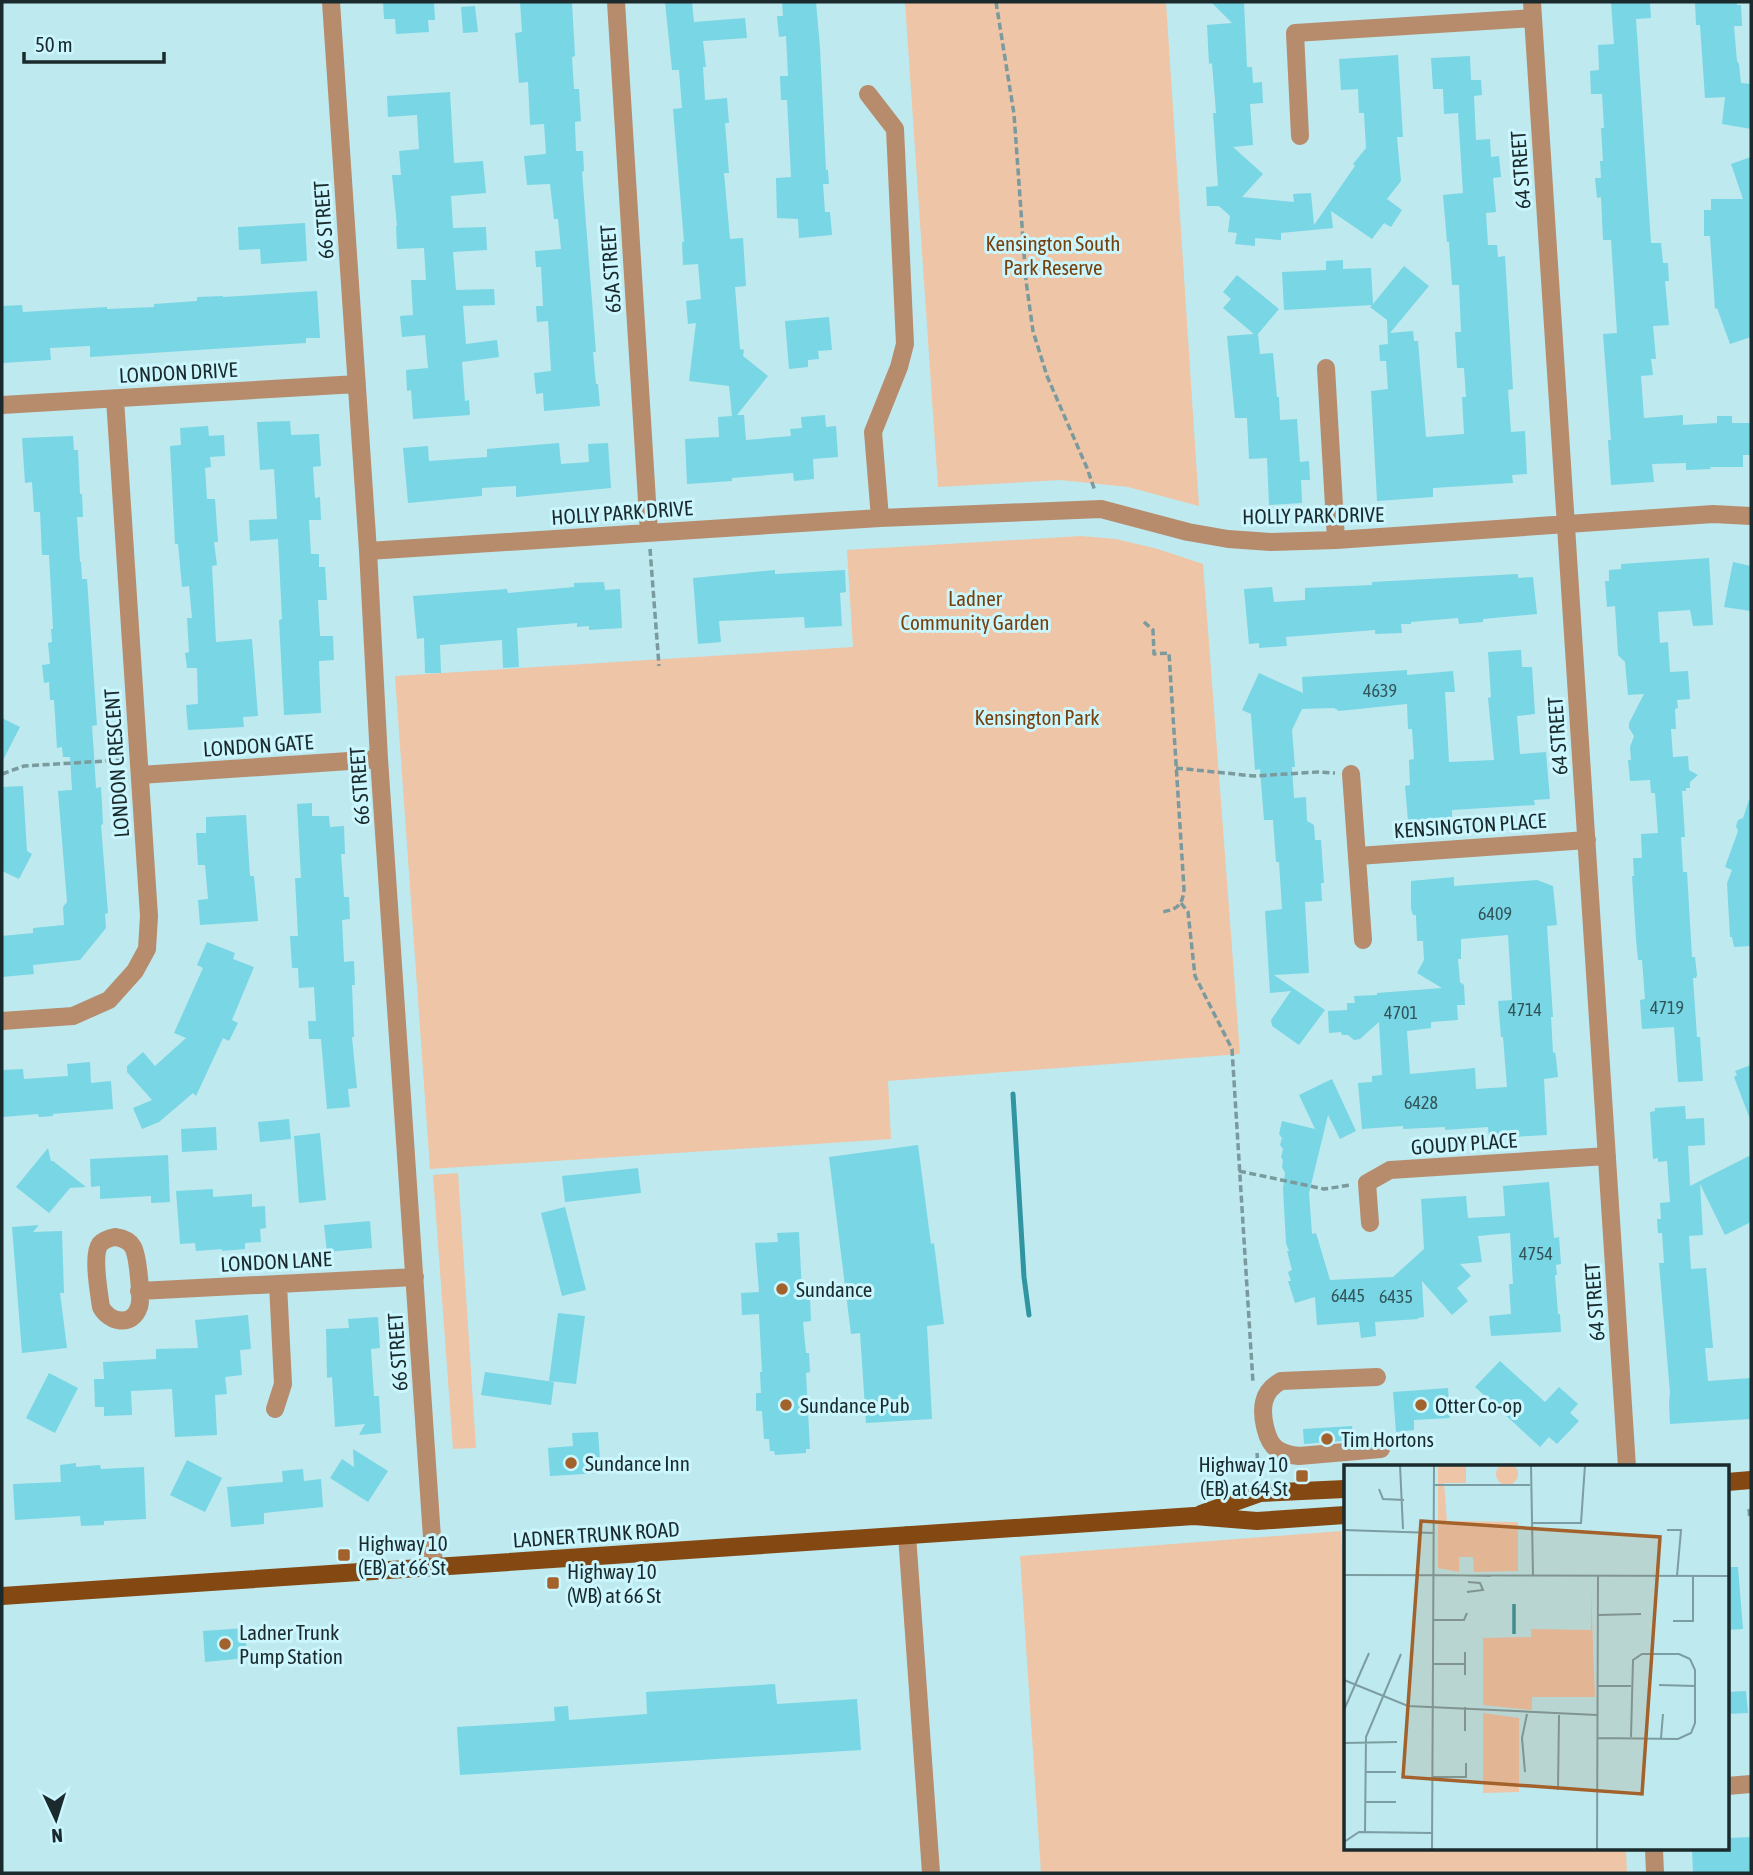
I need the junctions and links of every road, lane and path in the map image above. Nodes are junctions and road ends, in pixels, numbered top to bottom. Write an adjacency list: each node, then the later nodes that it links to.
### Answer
1 (331, 2): 8 (street, 66 STREET)
2 (616, 2): 15 (street, 65A STREET)
3 (996, 2): 11 (path)
4 (1532, 10): 6 (street); 14 (street, 64 STREET)
5 (868, 94): 13 (street)
6 (1300, 136)
7 (1326, 368): 16 (street)
8 (357, 384): 9 (street, LONDON DRIVE); 17 (street, 66 STREET)
9 (115, 399): 10 (street, LONDON DRIVE); 25 (street, LONDON CRESCENT)
10 (2, 405)
11 (1101, 509): 13 (street, HOLLY PARK DRIVE); 16 (street, HOLLY PARK DRIVE)
12 (1751, 516): 14 (street, HOLLY PARK DRIVE)
13 (880, 518): 15 (street, HOLLY PARK DRIVE)
14 (1566, 524): 16 (street, HOLLY PARK DRIVE); 26 (street, 64 STREET)
15 (649, 533): 17 (street, HOLLY PARK DRIVE); 19 (path)
16 (1336, 540)
17 (368, 551): 21 (street, 66 STREET)
18 (1144, 622): 22 (path)
19 (659, 666)
20 (127, 760): 23 (path)
21 (379, 760): 25 (street, LONDON GATE); 36 (street, 66 STREET)
22 (1177, 768): 24 (path); 28 (path)
23 (2, 774)
24 (1351, 774): 27 (street)
25 (140, 775): 31 (street, LONDON CRESCENT)
26 (1587, 840): 27 (street, KENSINGTON PLACE); 32 (street, 64 STREET)
27 (1357, 856): 30 (street)
28 (1181, 903): 29 (path); 33 (path)
29 (1161, 912)
30 (1363, 940)
31 (2, 1021)
32 (1607, 1156): 34 (street, GOUDY PLACE); 44 (street, 64 STREET)
33 (1240, 1171): 34 (path); 40 (path)
34 (1367, 1183): 35 (street)
35 (1370, 1223)
36 (415, 1277): 37 (street, LONDON LANE); 54 (street, 66 STREET)
37 (278, 1284): 38 (street, LONDON LANE); 41 (street)
38 (139, 1290)
39 (1377, 1377): 43 (street)
40 (1253, 1392)
41 (275, 1409)
42 (1257, 1447): 48 (path)
43 (1381, 1449)
44 (1627, 1465)
45 (1751, 1480): 46 (main road)
46 (1728, 1482)
47 (1344, 1489): 48 (main road, LADNER TRUNK ROAD)
48 (1260, 1493): 51 (main road, LADNER TRUNK ROAD)
49 (1749, 1509): 52 (path)
50 (1344, 1515): 51 (main road, LADNER TRUNK ROAD)
51 (1194, 1516): 53 (main road, LADNER TRUNK ROAD)
52 (1750, 1519)
53 (907, 1535): 54 (main road, LADNER TRUNK ROAD); 59 (street)
54 (434, 1567): 55 (main road, LADNER TRUNK ROAD)
55 (2, 1596)
56 (1751, 1784): 57 (street)
57 (1728, 1786)
58 (1654, 1850): 60 (street)
59 (931, 1873)
60 (1655, 1873)

